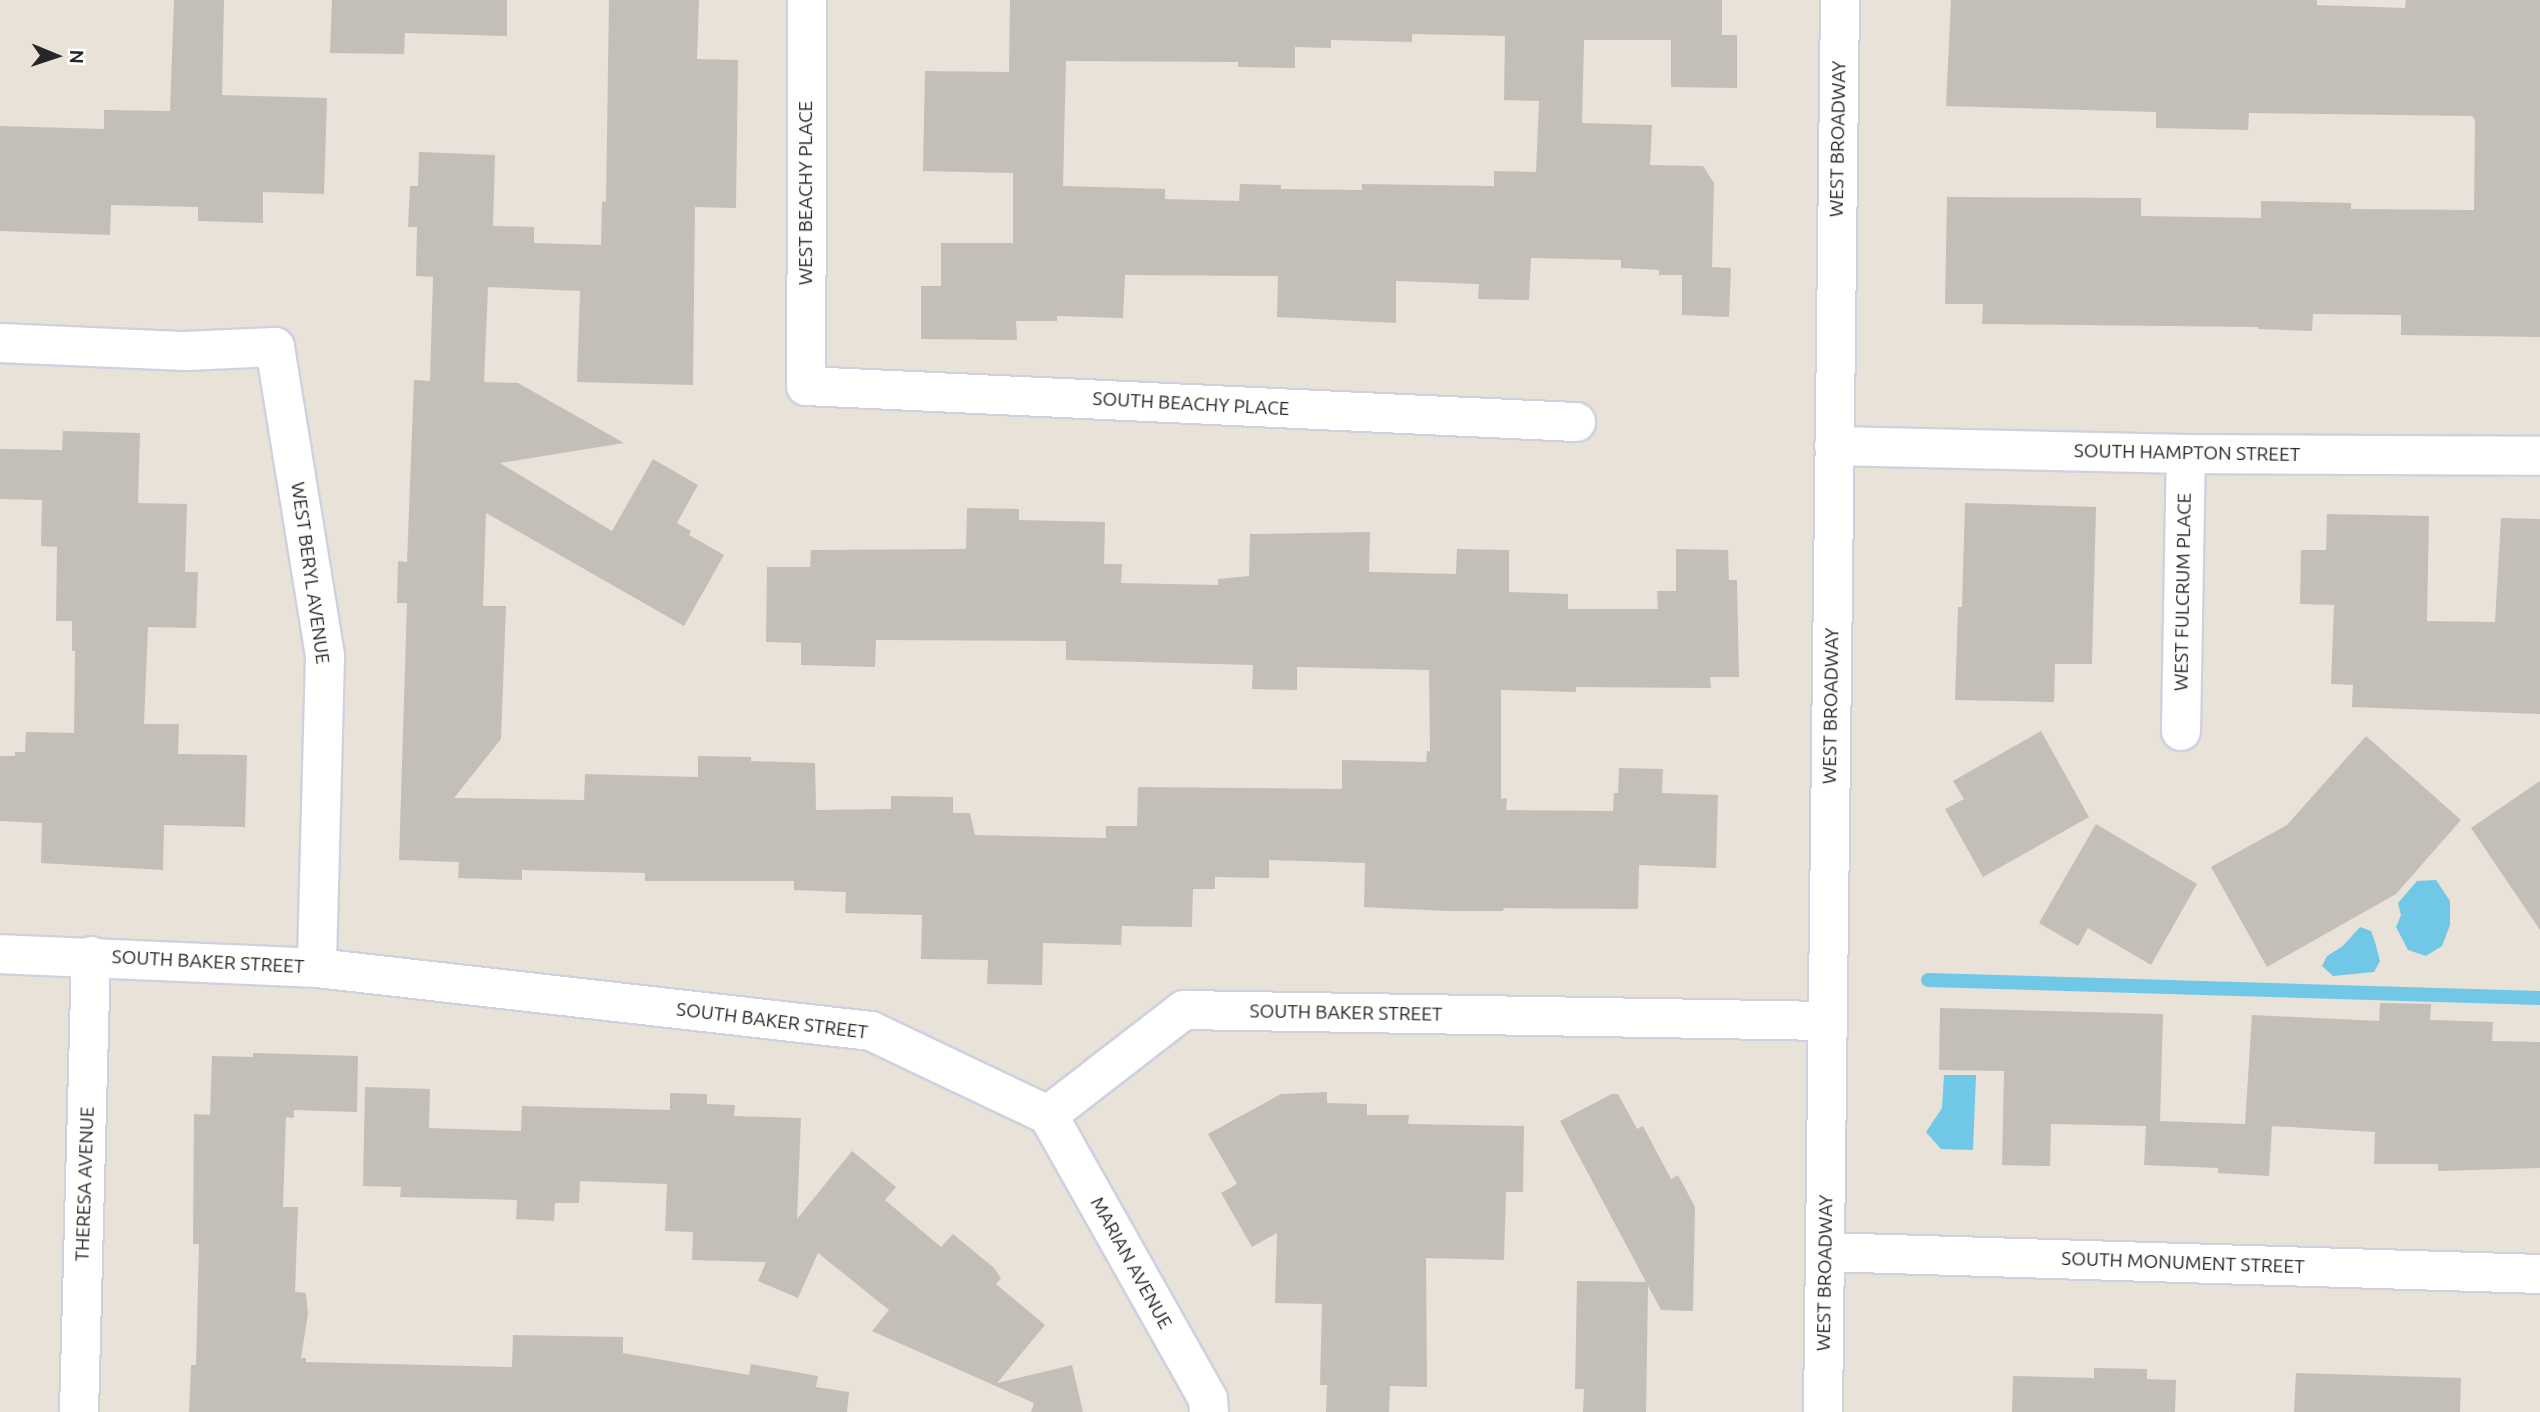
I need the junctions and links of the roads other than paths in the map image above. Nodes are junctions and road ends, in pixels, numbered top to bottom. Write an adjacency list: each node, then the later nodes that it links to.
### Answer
1 (807, 0): 4 (street, WEST BEACHY PLACE)
2 (1840, 0): 6 (street, WEST BROADWAY)
3 (0, 343): 12 (street, WEST BERYL AVENUE)
4 (806, 386): 5 (street, SOUTH BEACHY PLACE)
5 (1576, 422)
6 (1834, 446): 7 (street, SOUTH HAMPTON STREET); 13 (street, WEST BROADWAY)
7 (2186, 454): 8 (street, SOUTH HAMPTON STREET); 9 (street, WEST FULCRUM PLACE)
8 (2540, 456)
9 (2181, 731)
10 (0, 954): 11 (street, SOUTH BAKER STREET)
11 (91, 956): 12 (street, SOUTH BAKER STREET); 17 (street, THERESA AVENUE)
12 (317, 968): 14 (street, SOUTH BAKER STREET)
13 (1828, 1021): 14 (street, SOUTH BAKER STREET); 15 (street, WEST BROADWAY)
14 (1048, 1115): 18 (street, MARIAN AVENUE)
15 (1825, 1252): 16 (street, SOUTH MONUMENT STREET); 19 (street, WEST BROADWAY)
16 (2540, 1274)
17 (79, 1412)
18 (1209, 1412)
19 (1823, 1412)

